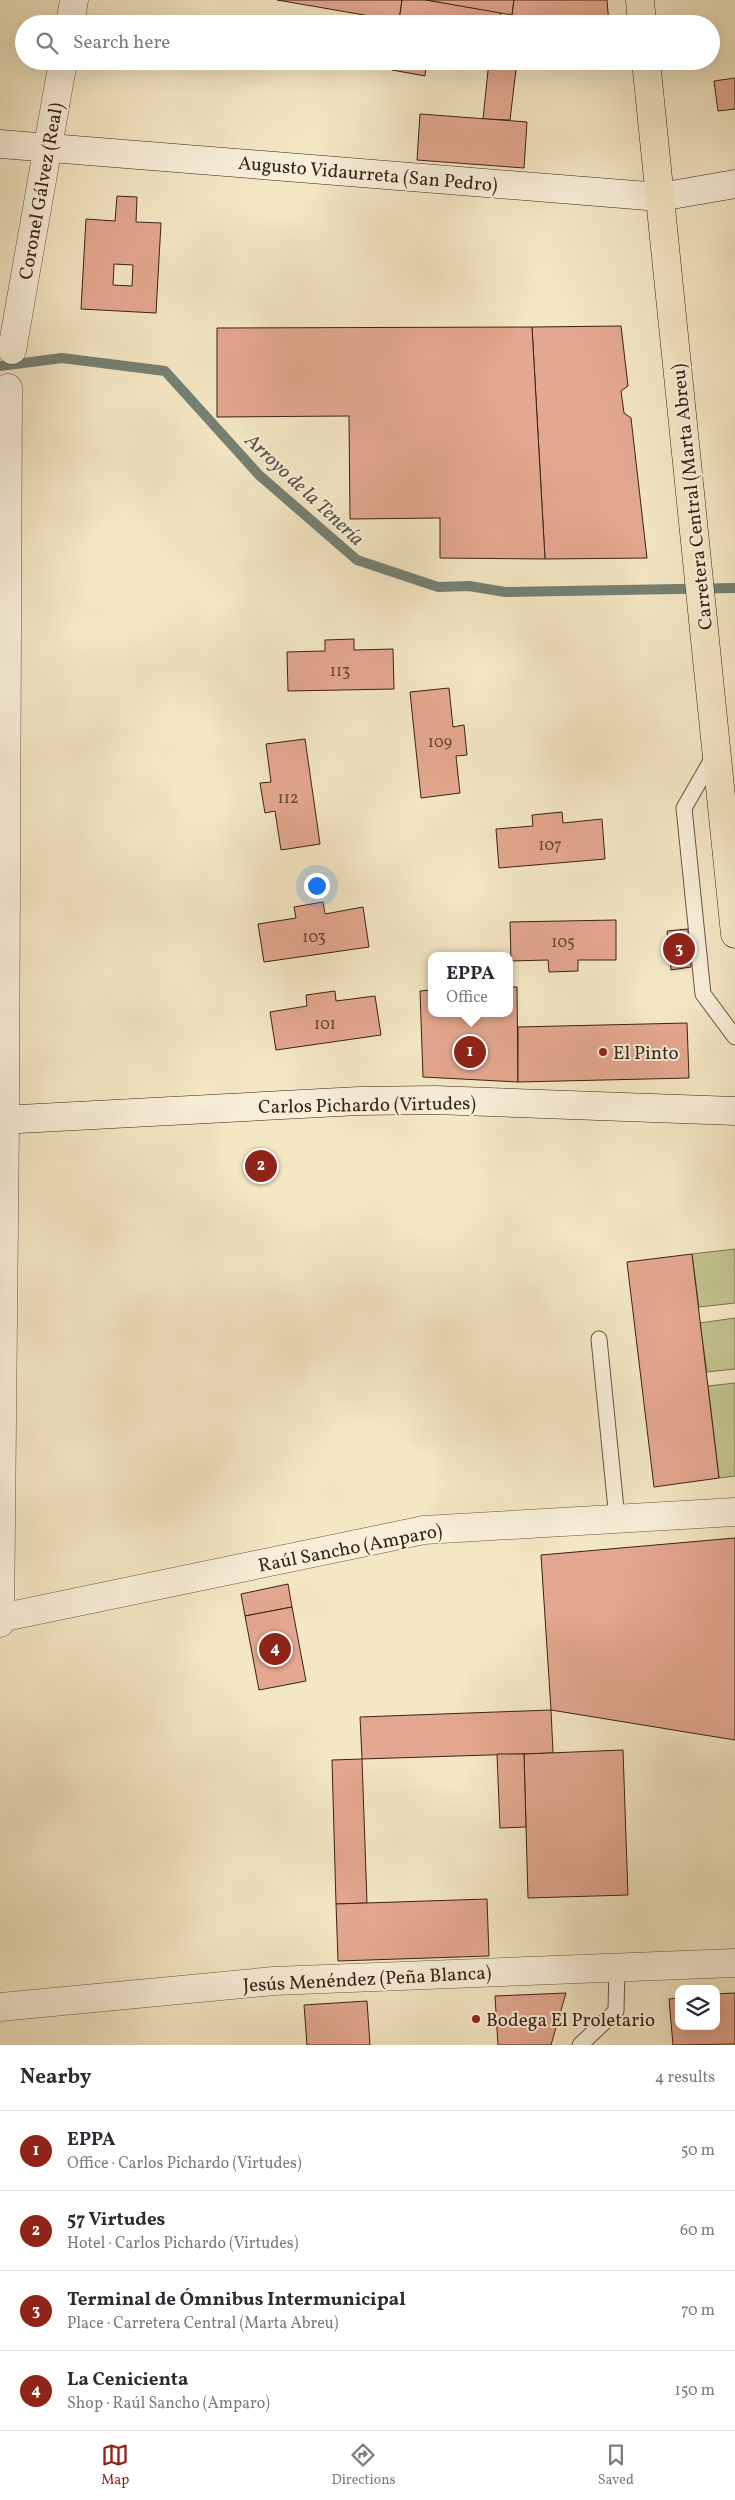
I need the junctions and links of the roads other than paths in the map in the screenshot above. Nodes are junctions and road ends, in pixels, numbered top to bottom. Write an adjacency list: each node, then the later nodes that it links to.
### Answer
1 (74, 0): 3 (street)
2 (640, 0): 4 (main road)
3 (72, 15)
4 (641, 15)
5 (61, 70): 8 (street, Coronel Gálvez (Real))
6 (647, 70): 10 (main road, Carretera Central (Marta Abreu))
7 (0, 144): 8 (street, Augusto Vidaurreta (San Pedro))
8 (48, 147): 10 (street, Augusto Vidaurreta (San Pedro)); 11 (street, Coronel Gálvez (Real))
9 (735, 184): 10 (street, Augusto Vidaurreta (San Pedro))
10 (660, 197): 13 (main road, Carretera Central (Marta Abreu))
11 (12, 350)
12 (8, 388): 17 (street)
13 (717, 751): 14 (main road, Carretera Central (Marta Abreu)); 15 (lane)
14 (735, 934)
15 (735, 1037)
16 (735, 1111): 17 (street, Carlos Pichardo (Virtudes))
17 (3, 1120): 21 (street)
18 (600, 1338): 20 (lane)
19 (735, 1512): 20 (street, Raúl Sancho (Amparo))
20 (616, 1519): 21 (street, Raúl Sancho (Amparo))
21 (0, 1618): 22 (street)
22 (0, 1623)
23 (735, 1964): 24 (street, Jesús Menéndez (Peña Blanca))
24 (617, 1967): 25 (street, Jesús Menéndez (Peña Blanca)); 26 (lane)
25 (0, 2007)
26 (580, 2045)

